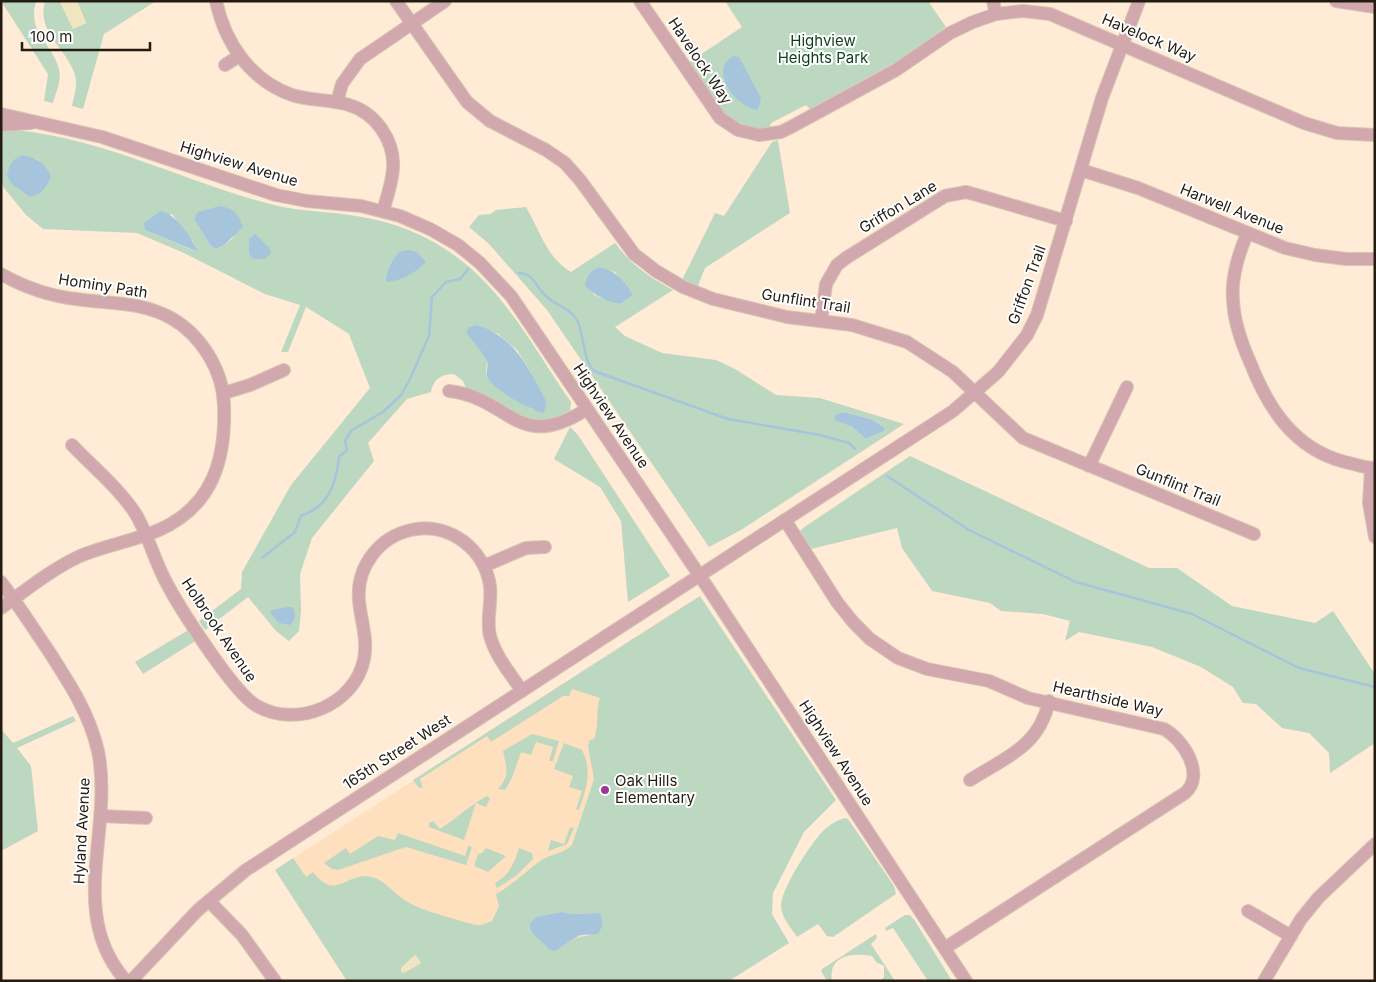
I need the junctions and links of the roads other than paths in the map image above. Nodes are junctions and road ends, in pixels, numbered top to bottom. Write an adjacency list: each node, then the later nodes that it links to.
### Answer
1 (216, 1): 11 (street)
2 (396, 1): 9 (street, Gunflint Trail)
3 (445, 1): 9 (street)
4 (640, 1): 8 (street, Havelock Way)
5 (1139, 1): 10 (street, Griffon Trail)
6 (1336, 1): 7 (street)
7 (1375, 7)
8 (995, 8): 10 (street, Havelock Way)
9 (412, 24): 13 (street); 24 (street, Gunflint Trail)
10 (1122, 44): 17 (street, Havelock Way); 18 (street, Griffon Trail)
11 (239, 56): 12 (street); 13 (street)
12 (225, 66)
13 (337, 102): 19 (street)
14 (1, 114): 15 (street, Highview Avenue)
15 (41, 122): 16 (street, Highview Avenue); 19 (street, Highview Avenue)
16 (1, 125)
17 (1375, 135)
18 (1081, 170): 20 (street, Griffon Trail); 21 (street, Harwell Avenue)
19 (383, 210): 30 (street, Highview Avenue)
20 (1066, 221): 24 (street, Griffon Lane); 28 (street, Griffon Trail)
21 (1247, 234): 22 (street, Harwell Avenue); 33 (street)
22 (1375, 258)
23 (1, 274): 29 (street, Hominy Path)
24 (821, 321): 28 (street, Gunflint Trail)
25 (284, 370): 29 (street)
26 (1127, 387): 32 (street)
27 (449, 391): 30 (street)
28 (976, 393): 32 (street, Gunflint Trail); 34 (street, Griffon Trail)
29 (224, 394): 36 (street, Hominy Path)
30 (587, 409): 40 (street, Highview Avenue)
31 (72, 445): 36 (street, Holbrook Avenue)
32 (1089, 466): 35 (street, Gunflint Trail)
33 (1373, 468): 37 (street)
34 (785, 520): 40 (street, Griffon Trail); 45 (street, Hearthside Way)
35 (1254, 534)
36 (146, 535): 39 (street, Holbrook Avenue); 42 (street, Hominy Path)
37 (1375, 536)
38 (545, 547): 39 (street)
39 (484, 566): 44 (street, Holbrook Avenue)
40 (699, 575): 44 (street, 165th Street West); 53 (street, Highview Avenue)
41 (1, 582): 42 (street, Hyland Avenue)
42 (14, 599): 43 (street, Hominy Path); 47 (street, Hyland Avenue)
43 (1, 608)
44 (522, 690): 50 (street, 165th Street West)
45 (1048, 701): 46 (street); 53 (street, Hearthside Way)
46 (970, 780)
47 (101, 816): 48 (street); 54 (street, Hyland Avenue)
48 (146, 818)
49 (1375, 844): 52 (street)
50 (209, 901): 55 (street, 165th Street West); 56 (street)
51 (1248, 911): 52 (street)
52 (1290, 936): 58 (street)
53 (945, 948): 57 (street, Highview Avenue)
54 (126, 981)
55 (131, 981)
56 (274, 981)
57 (966, 981)
58 (1264, 981)

